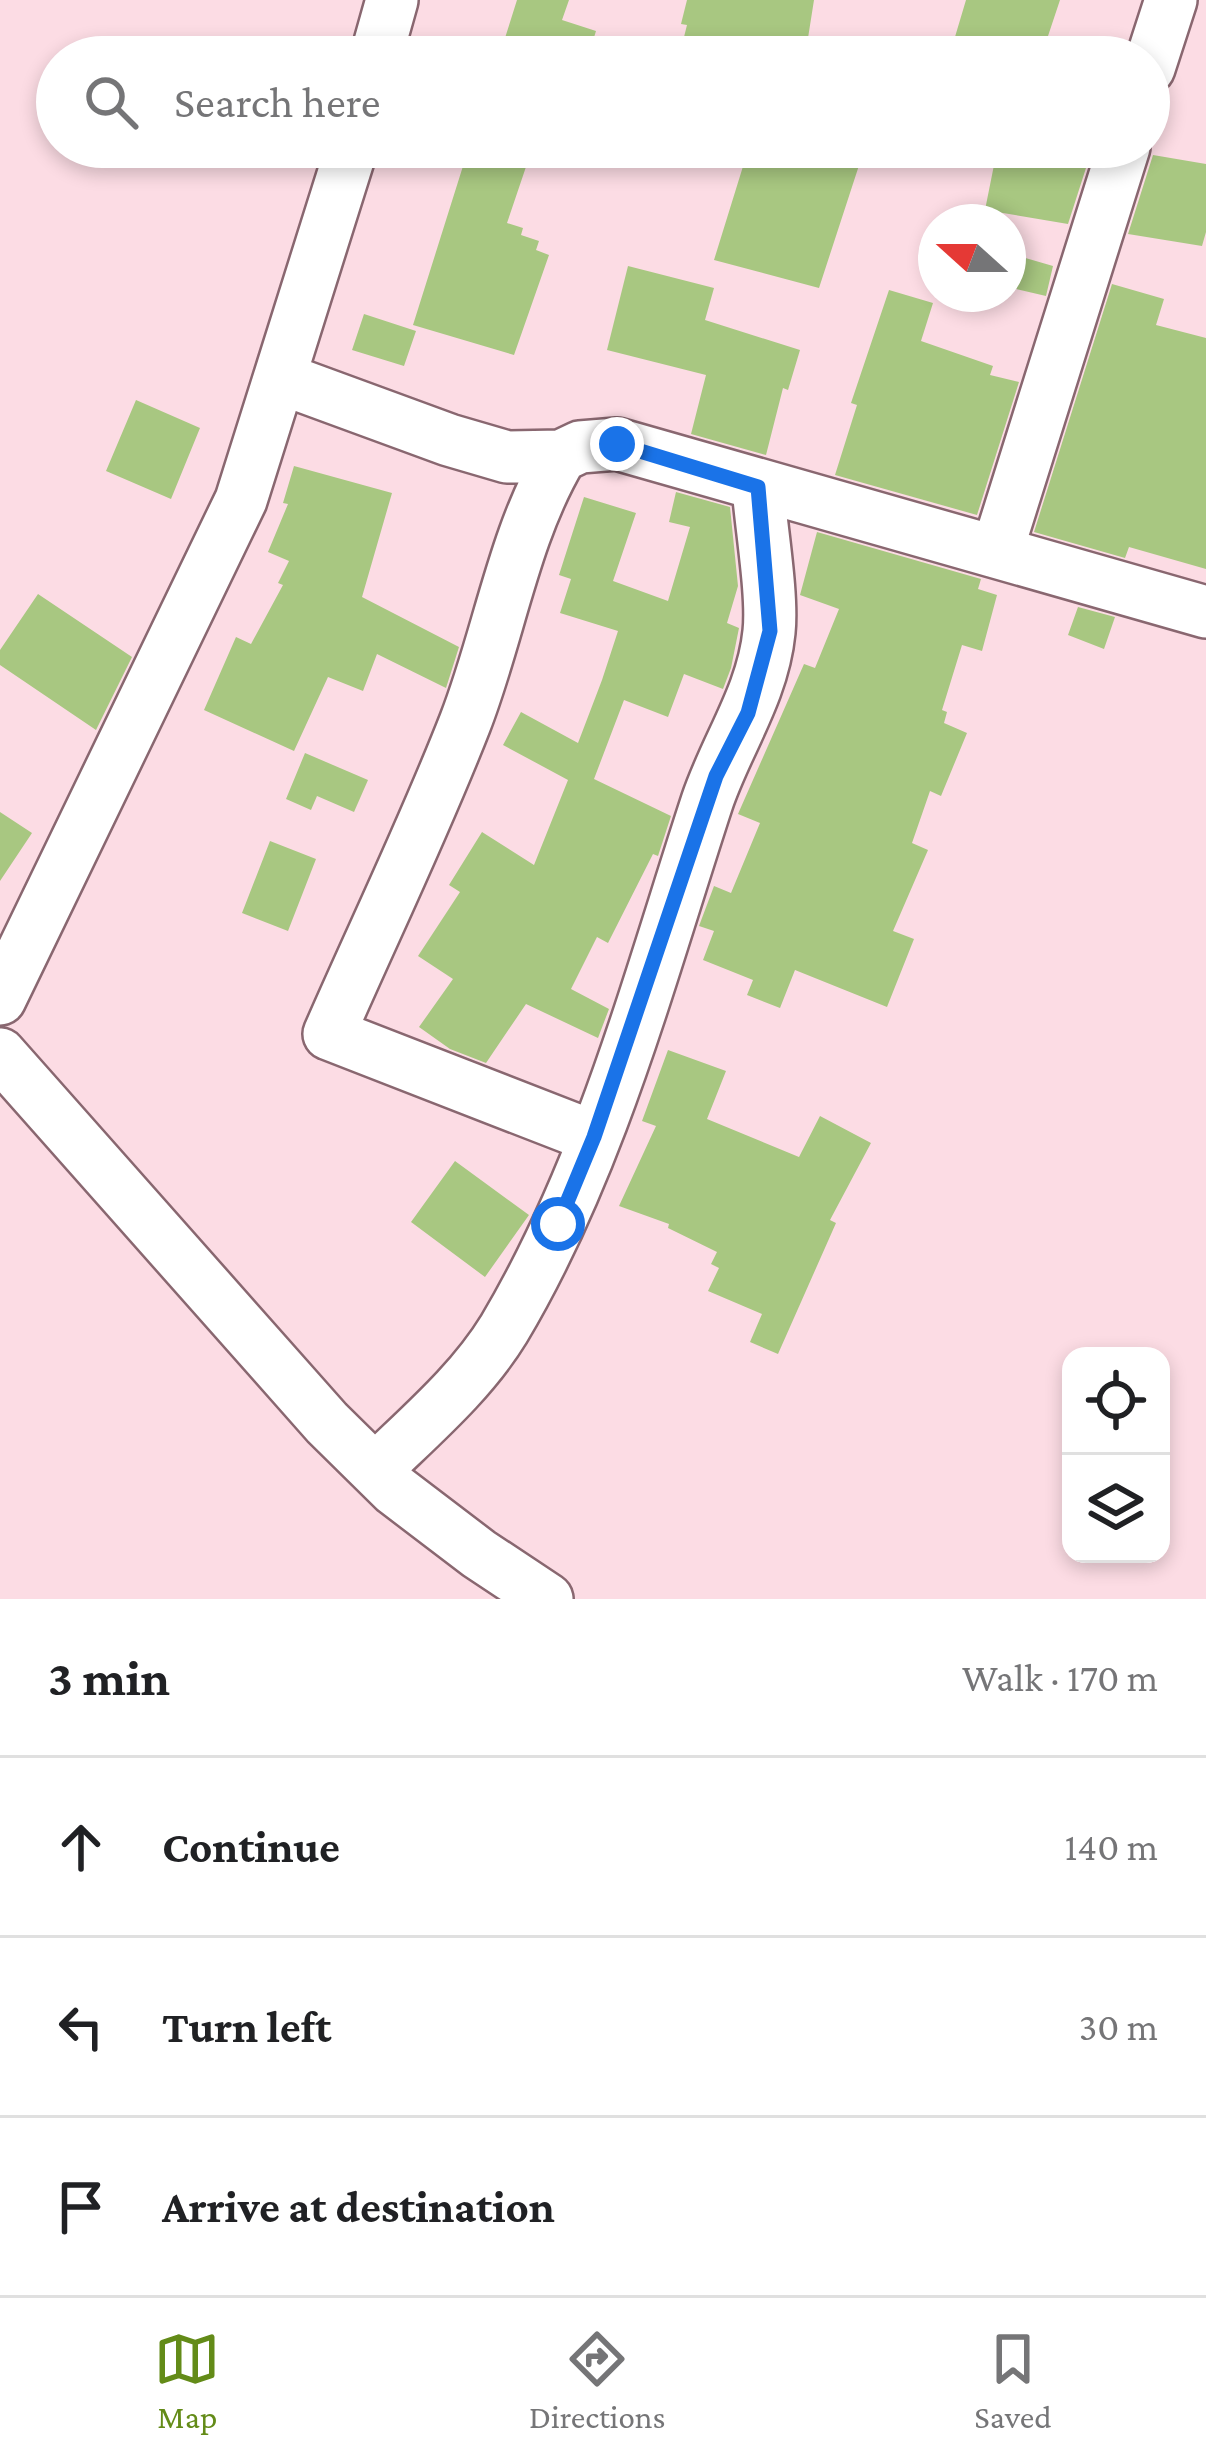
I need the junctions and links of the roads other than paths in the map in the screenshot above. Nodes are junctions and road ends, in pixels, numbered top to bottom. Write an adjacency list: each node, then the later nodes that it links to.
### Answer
1 (392, 0): 3 (street)
2 (1171, 0): 4 (street)
3 (382, 36)
4 (1159, 36)
5 (345, 168): 7 (street)
6 (1117, 168): 10 (street)
7 (280, 378): 8 (street); 12 (street)
8 (561, 456): 9 (street); 14 (street)
9 (758, 487): 10 (street); 14 (street)
10 (998, 551): 11 (street)
11 (1206, 612)
12 (0, 999)
13 (0, 1054): 15 (street)
14 (594, 1137): 15 (street)
15 (375, 1470): 16 (street)
16 (547, 1599)

